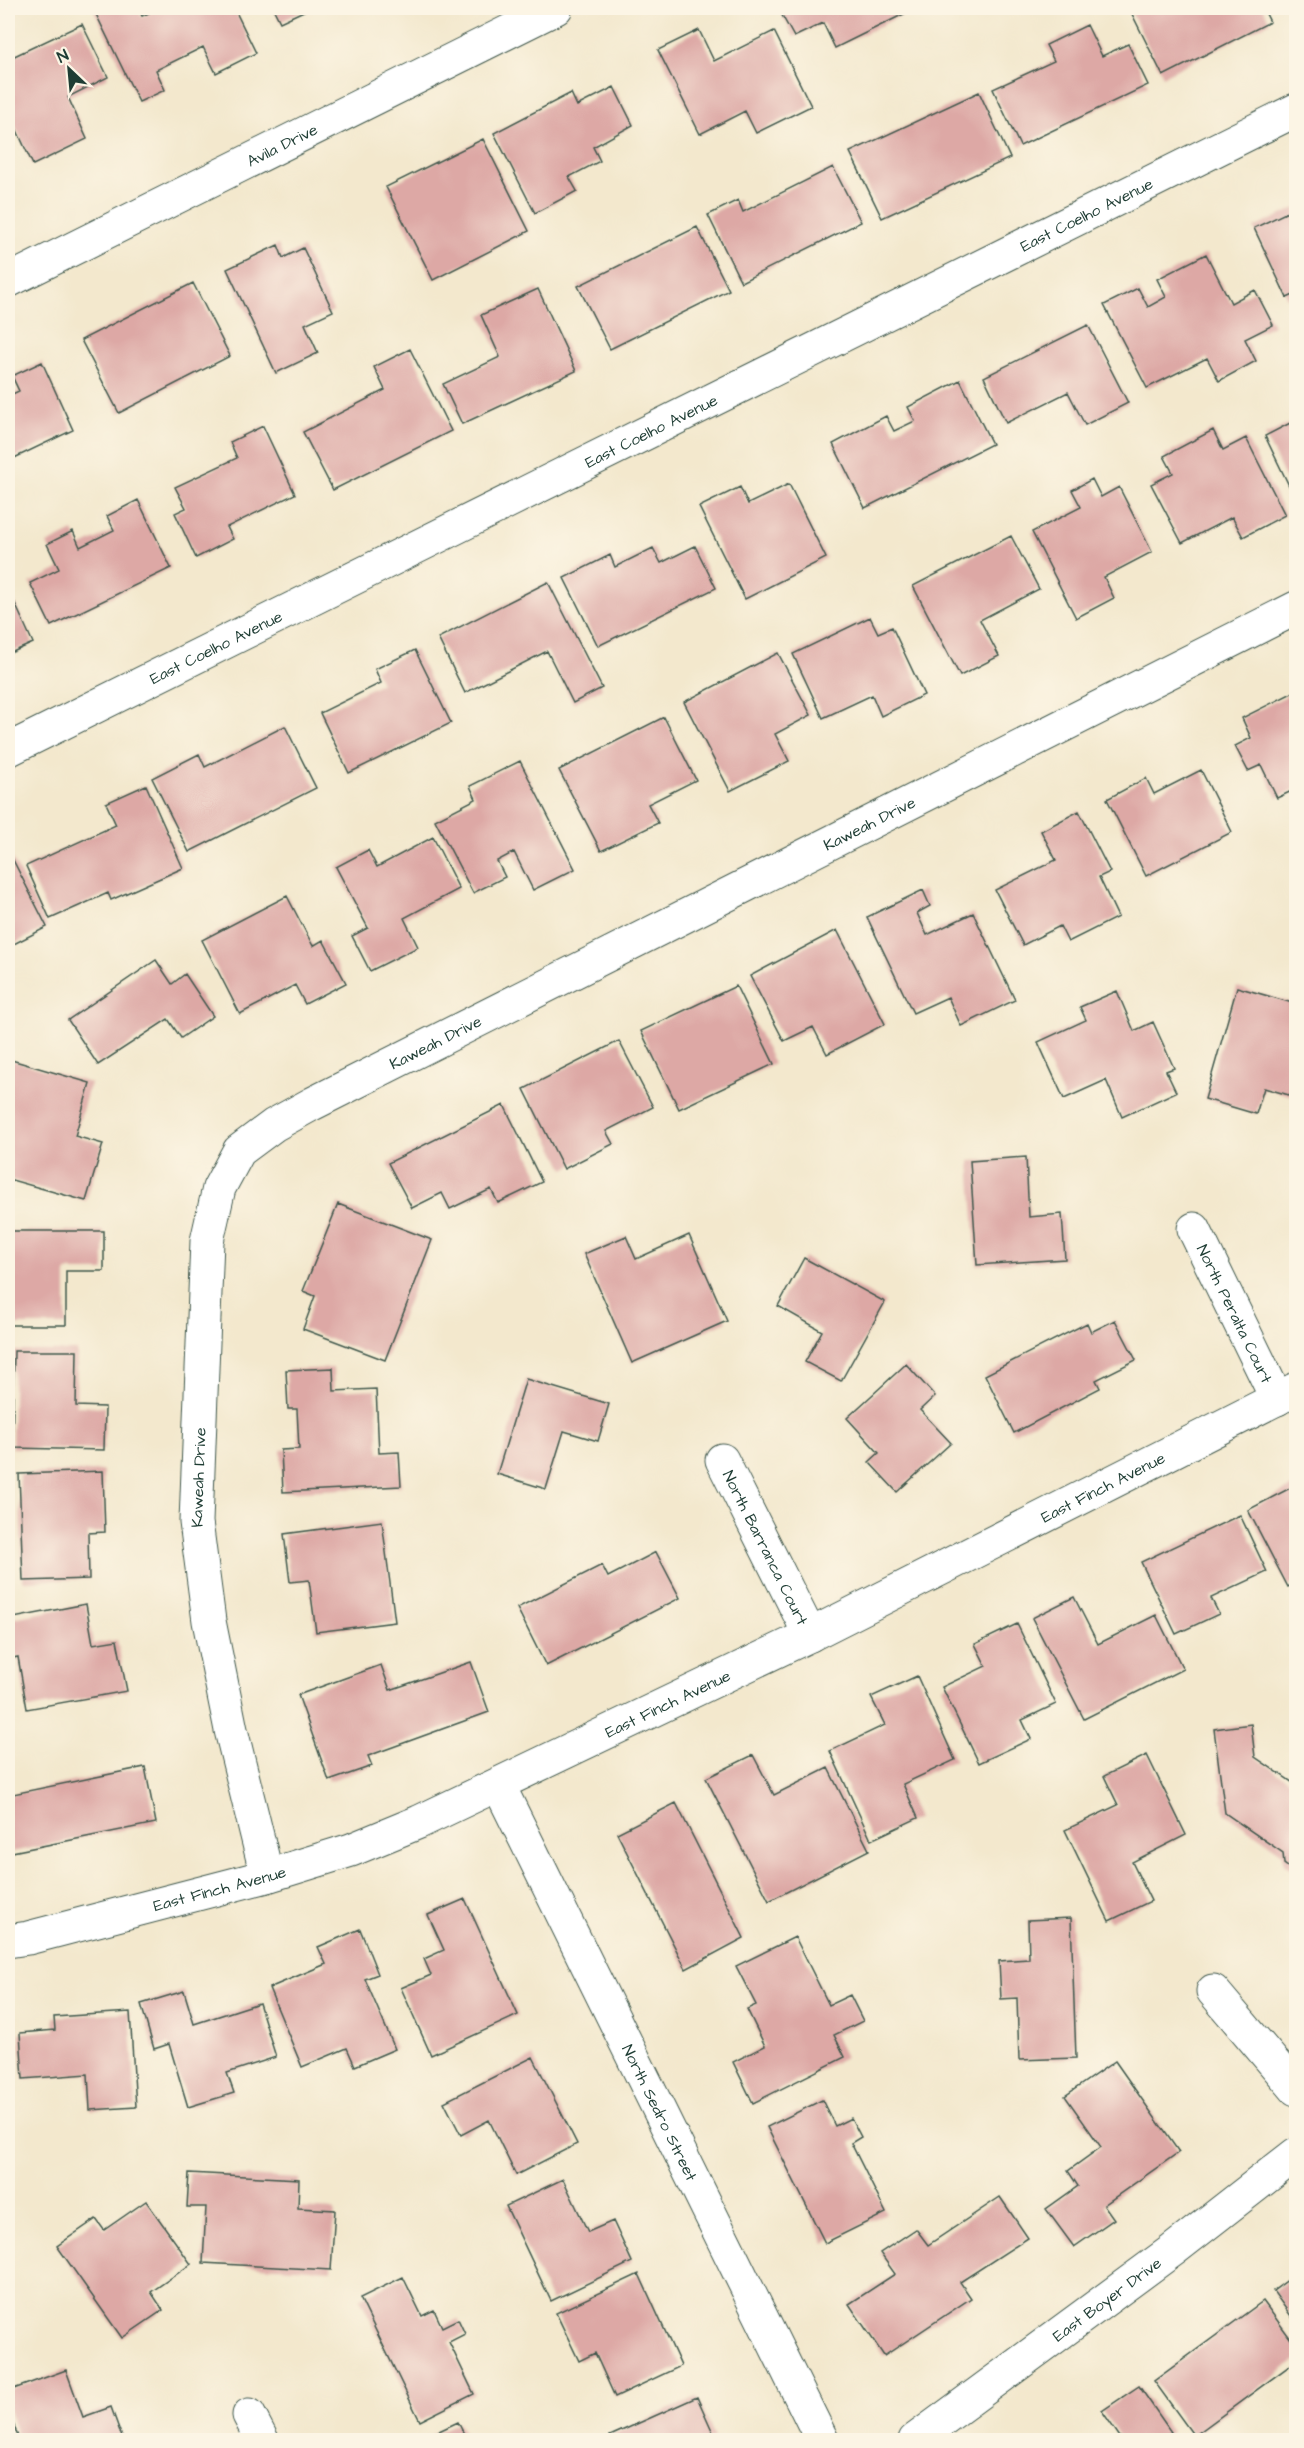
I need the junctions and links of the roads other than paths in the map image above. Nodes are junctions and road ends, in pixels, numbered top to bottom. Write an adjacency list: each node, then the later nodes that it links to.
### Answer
1 (556, 8): 3 (street, Avila Drive)
2 (1296, 110): 5 (street, East Coelho Avenue)
3 (8, 281)
4 (1296, 608): 11 (street, Kaweah Drive)
5 (8, 750)
6 (1194, 1229): 7 (street, North Peralta Court)
7 (1287, 1394): 9 (street, East Finch Avenue)
8 (722, 1460): 9 (street, North Barranca Court)
9 (810, 1635): 10 (street, East Finch Avenue)
10 (499, 1786): 11 (street, East Finch Avenue); 16 (street, North Sedro Street)
11 (267, 1876): 12 (street, East Finch Avenue)
12 (8, 1941)
13 (1213, 1991): 14 (street)
14 (1296, 2089)
15 (1296, 2154): 17 (street, East Boyer Drive)
16 (822, 2440)
17 (915, 2440)

